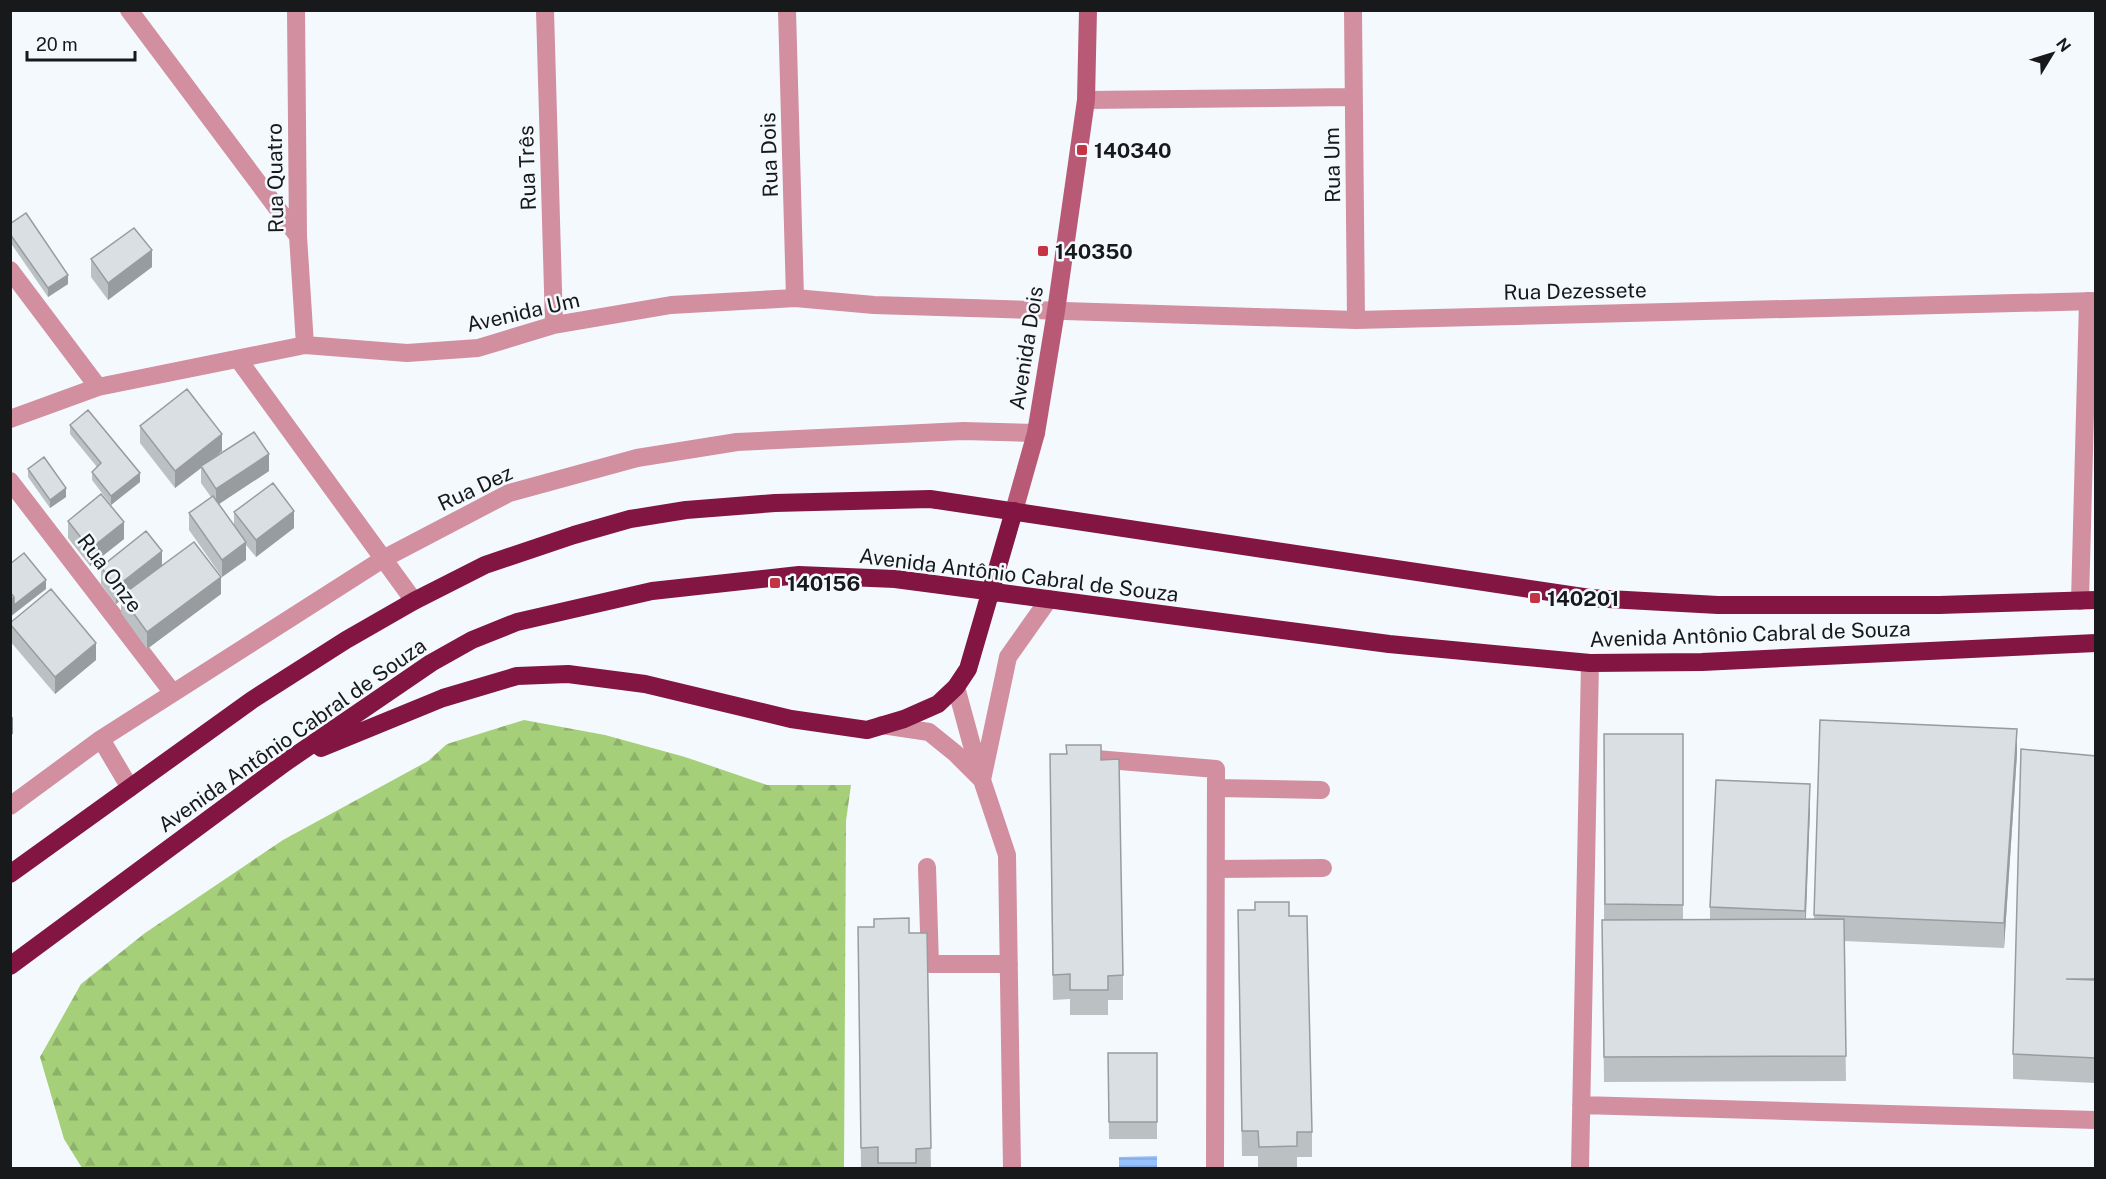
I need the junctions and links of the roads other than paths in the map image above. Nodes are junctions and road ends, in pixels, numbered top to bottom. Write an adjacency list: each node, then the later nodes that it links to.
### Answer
1 (129, 10): 9 (street)
2 (296, 10): 9 (street, Rua Quatro)
3 (545, 10): 15 (street, Rua Três)
4 (787, 10): 11 (street, Rua Dois)
5 (1088, 10): 8 (street, Avenida Dois)
6 (1353, 10): 7 (street, Rua Um)
7 (1353, 97): 8 (street); 14 (street, Rua Um)
8 (1086, 100): 13 (street, Avenida Dois)
9 (298, 236): 16 (street, Rua Quatro)
10 (10, 270): 18 (street)
11 (795, 298): 13 (street, Avenida Um); 15 (street, Avenida Um)
12 (2092, 301): 14 (street, Rua Dezessete); 26 (street)
13 (1056, 312): 14 (street, Rua Dezessete); 20 (street, Avenida Dois)
14 (1356, 320)
15 (554, 325): 16 (street, Avenida Um)
16 (305, 345): 17 (street, Avenida Um)
17 (238, 359): 18 (street, Avenida Um); 23 (street)
18 (98, 387): 19 (street, Avenida Um)
19 (10, 419)
20 (1036, 433): 22 (street, Avenida Dois); 23 (street, Rua Dez)
21 (10, 481): 31 (street, Rua Onze)
22 (1014, 511): 24 (highway); 26 (highway, Avenida Antônio Cabral de Souza); 27 (highway, Avenida Antônio Cabral de Souza)
23 (383, 559): 27 (street); 31 (street, Rua Dez)
24 (990, 590): 25 (highway, Avenida Antônio Cabral de Souza); 30 (highway); 35 (highway, Avenida Antônio Cabral de Souza)
25 (1049, 598): 29 (highway, Avenida Antônio Cabral de Souza); 36 (street)
26 (2088, 600)
27 (414, 601): 37 (highway, Avenida Antônio Cabral de Souza)
28 (2096, 643): 29 (highway, Avenida Antônio Cabral de Souza)
29 (1590, 663): 47 (street)
30 (956, 687): 32 (highway); 36 (street)
31 (173, 693): 33 (street, Rua Dez)
32 (882, 725): 35 (highway); 36 (street)
33 (101, 739): 37 (street); 40 (street, Rua Dez)
34 (1081, 758): 38 (street)
35 (286, 762): 46 (highway, Avenida Antônio Cabral de Souza)
36 (982, 780): 45 (street)
37 (130, 788): 44 (highway, Avenida Antônio Cabral de Souza)
38 (1216, 788): 39 (street); 43 (street)
39 (1321, 790)
40 (10, 806)
41 (927, 867): 45 (street)
42 (1323, 868): 43 (street)
43 (1216, 869): 50 (street)
44 (10, 874)
45 (1009, 964): 49 (street)
46 (10, 966)
47 (1581, 1105): 48 (street); 51 (street)
48 (2096, 1120)
49 (1012, 1168)
50 (1215, 1168)
51 (1580, 1168)

